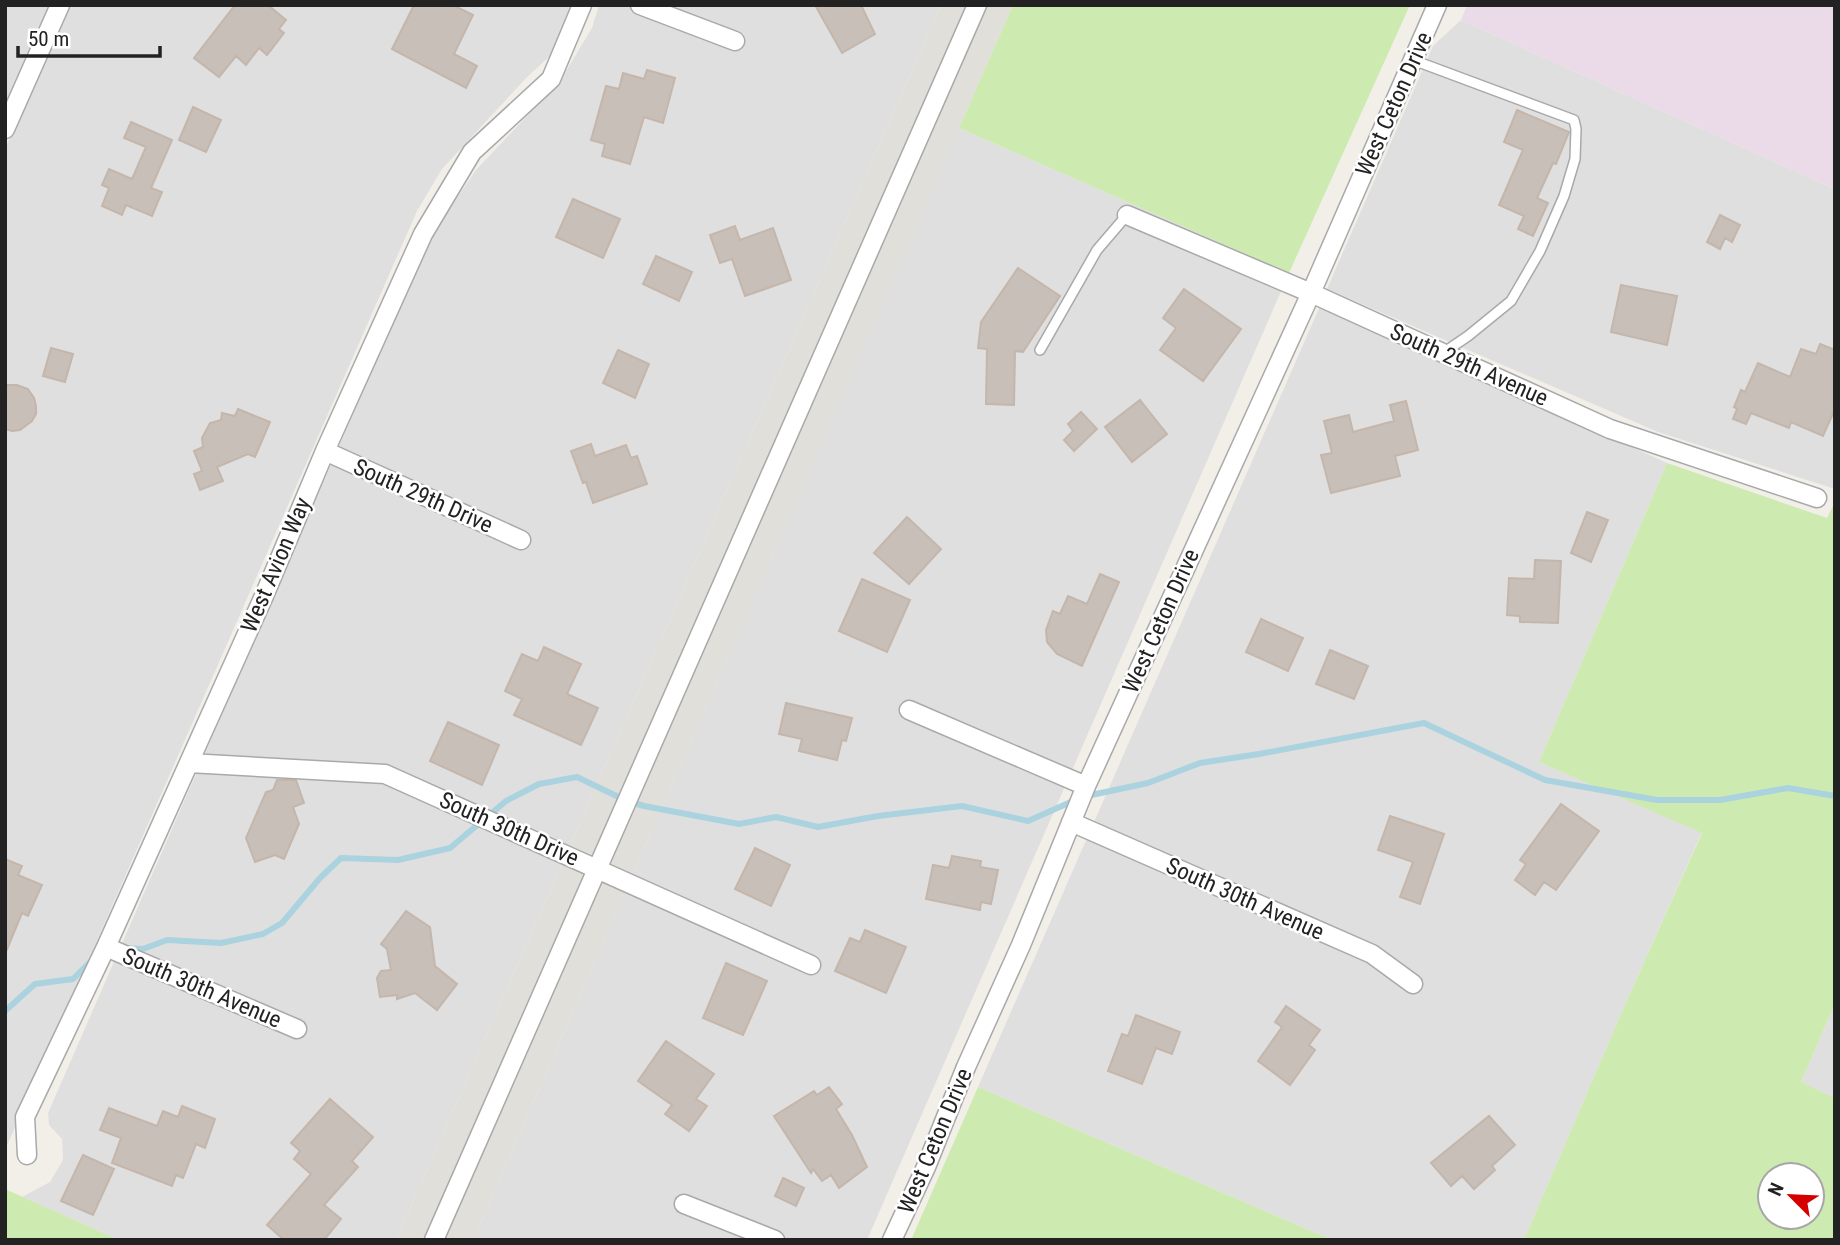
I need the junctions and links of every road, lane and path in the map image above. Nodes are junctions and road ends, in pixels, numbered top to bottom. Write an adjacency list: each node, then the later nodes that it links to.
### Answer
1 (60, 5): 8 (street)
2 (582, 5): 13 (street, West Avion Way)
3 (640, 5): 6 (street)
4 (977, 5): 20 (street)
5 (1437, 5): 7 (street, West Ceton Drive)
6 (735, 41)
7 (1413, 60): 10 (street, West Ceton Drive); 12 (lane)
8 (5, 129)
9 (1127, 215): 10 (street, South 29th Avenue); 11 (lane)
10 (1311, 293): 12 (street, South 29th Avenue); 18 (street, West Ceton Drive)
11 (1040, 349)
12 (1443, 353): 14 (street, South 29th Avenue)
13 (325, 451): 15 (street, South 29th Drive); 17 (street, West Avion Way)
14 (1817, 498)
15 (521, 540)
16 (909, 710): 18 (street)
17 (189, 763): 20 (street, South 30th Drive); 21 (street, West Avion Way)
18 (1086, 786): 19 (street, West Ceton Drive)
19 (1071, 822): 23 (street, South 30th Avenue); 29 (street, West Ceton Drive)
20 (597, 868): 22 (street, South 30th Drive); 27 (street)
21 (106, 947): 24 (street, South 30th Avenue); 25 (street, West Avion Way)
22 (811, 965)
23 (1413, 984)
24 (297, 1029)
25 (27, 1155)
26 (684, 1204): 28 (street)
27 (434, 1240)
28 (775, 1240)
29 (892, 1240)

